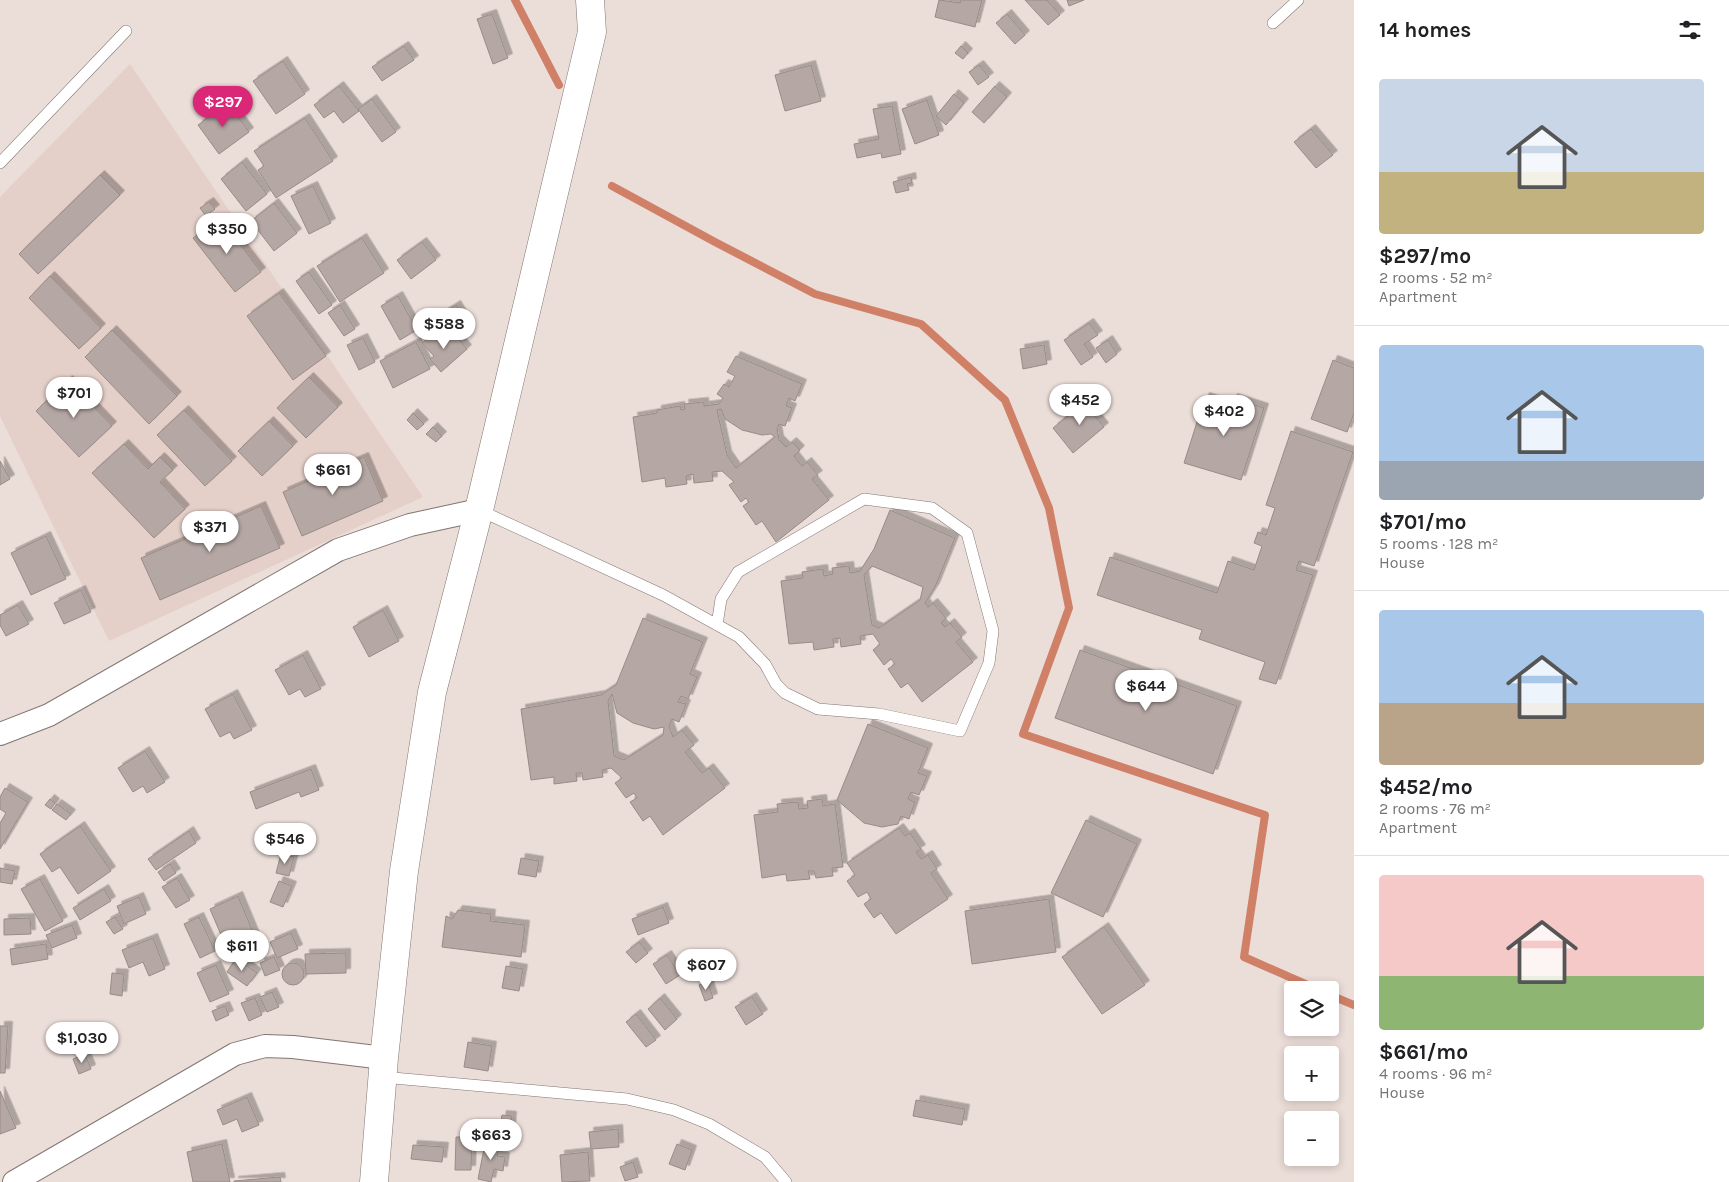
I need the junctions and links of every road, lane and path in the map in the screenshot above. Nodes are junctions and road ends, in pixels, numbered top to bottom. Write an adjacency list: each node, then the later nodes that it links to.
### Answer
1 (590, 0): 6 (street)
2 (1298, 0): 3 (lane)
3 (1273, 23)
4 (126, 30): 5 (lane)
5 (0, 163)
6 (479, 510): 7 (lane); 8 (street); 9 (street)
7 (717, 625): 7 (lane)
8 (0, 734)
9 (383, 1068): 10 (street); 11 (street); 12 (lane)
10 (14, 1182)
11 (374, 1182)
12 (786, 1182)

